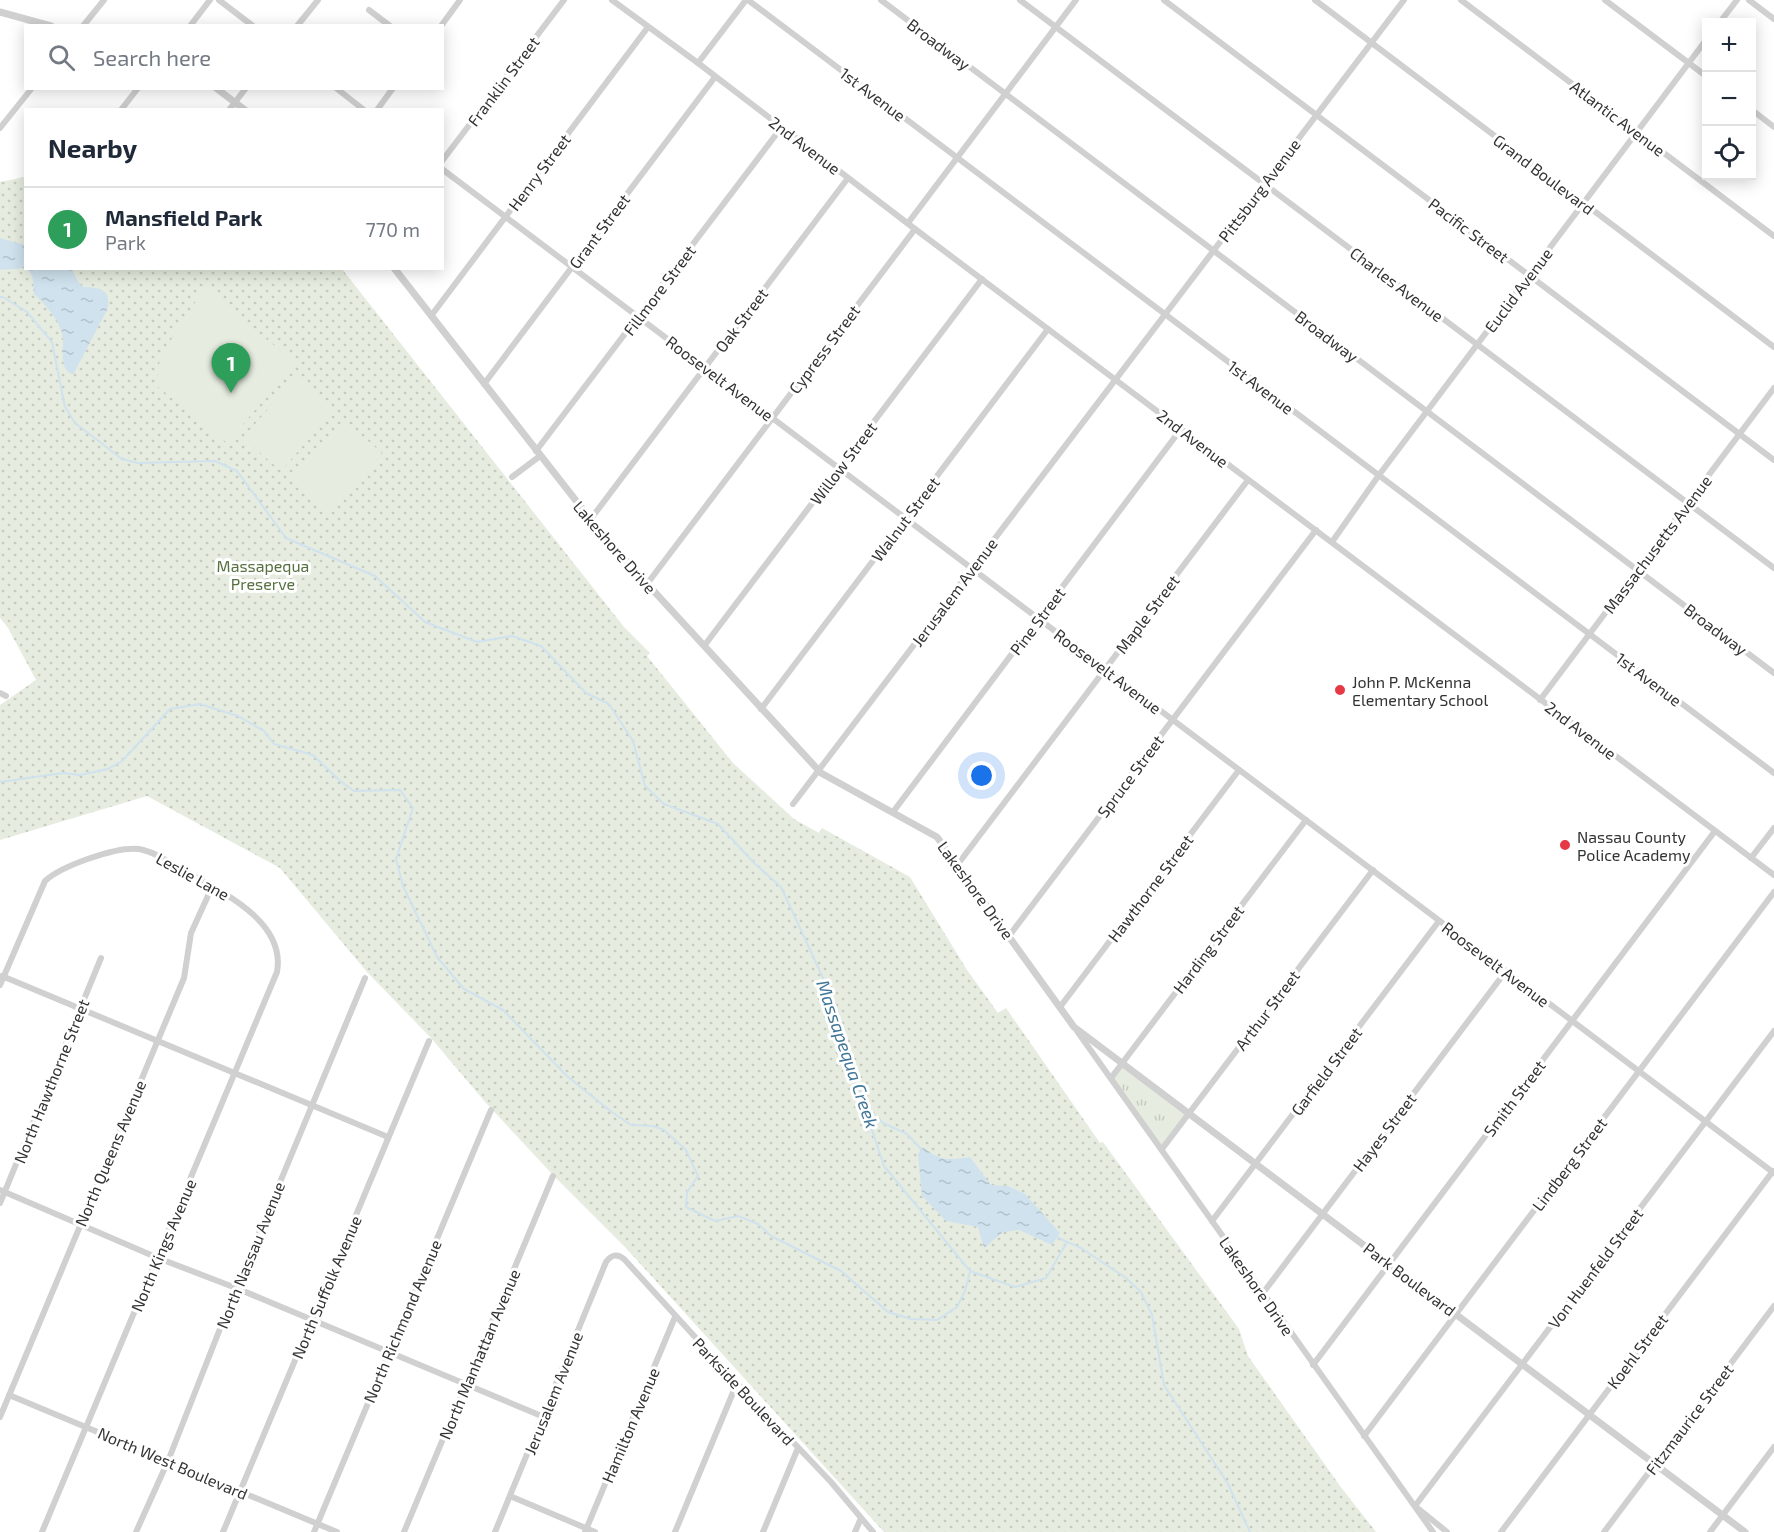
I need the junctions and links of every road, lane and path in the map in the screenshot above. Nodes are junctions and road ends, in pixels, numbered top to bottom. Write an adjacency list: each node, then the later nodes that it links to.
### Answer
1 (104, 0): 24 (street)
2 (210, 0): 25 (street)
3 (219, 0): 26 (street)
4 (318, 0): 27 (street)
5 (460, 0): 29 (street)
6 (564, 0): 57 (street, Franklin Street)
7 (612, 0): 30 (street, 2nd Avenue)
8 (747, 0): 34 (street); 58 (street, 1st Avenue)
9 (881, 0): 44 (street, Broadway)
10 (1020, 0): 31 (street, Charles Avenue)
11 (1076, 0): 31 (street)
12 (1164, 0): 52 (street, Pacific Street)
13 (1315, 0): 32 (street, Grand Boulevard)
14 (1404, 0): 32 (street, Pittsburg Avenue)
15 (1461, 0): 56 (street, Atlantic Avenue)
16 (1605, 0): 35 (street)
17 (1737, 0): 21 (street)
18 (1749, 0): 22 (street)
19 (369, 10): 28 (street)
20 (0, 12): 23 (street)
21 (1723, 18)
22 (1774, 19)
23 (44, 24)
24 (85, 24)
25 (192, 24)
26 (250, 24)
27 (299, 24)
28 (387, 24)
29 (442, 24)
30 (648, 27): 34 (street, 2nd Avenue); 63 (street, Henry Street)
31 (1056, 27): 44 (street); 61 (street, Charles Avenue)
32 (1371, 43): 52 (street, Pittsburg Avenue); 62 (street, Grand Boulevard)
33 (1702, 46): 35 (street, Euclid Avenue)
34 (698, 63): 37 (street, 2nd Avenue)
35 (1689, 63): 36 (street); 56 (street, Euclid Avenue)
36 (1702, 72)
37 (715, 77): 55 (street, 2nd Avenue); 68 (street, Grant Street)
38 (30, 90): 54 (street)
39 (136, 90): 46 (street)
40 (219, 90): 45 (street)
41 (244, 90): 45 (street)
42 (339, 90): 49 (street)
43 (392, 90): 50 (street)
44 (1005, 94): 58 (street); 67 (street, Broadway)
45 (235, 102): 47 (street); 48 (street)
46 (123, 108)
47 (230, 108)
48 (242, 108)
49 (361, 108)
50 (378, 108)
51 (1756, 113): 53 (street)
52 (1316, 115): 61 (street, Pittsburg Avenue); 70 (street, Pacific Street)
53 (1774, 127)
54 (0, 128)
55 (781, 128): 60 (street, 2nd Avenue); 74 (street, Fillmore Street)
56 (1637, 133): 62 (street, Euclid Avenue); 66 (street, Atlantic Avenue)
57 (444, 158)
58 (957, 158): 64 (street); 72 (street, 1st Avenue)
59 (444, 170): 63 (street, Roosevelt Avenue)
60 (848, 178): 64 (street, 2nd Avenue); 78 (street, Oak Street)
61 (1264, 184): 67 (street, Pittsburg Avenue); 76 (street, Charles Avenue)
62 (1583, 204): 70 (street, Euclid Avenue); 77 (street, Grand Boulevard)
63 (506, 216): 68 (street, Roosevelt Avenue); 73 (street, Henry Street)
64 (908, 223): 65 (street, 2nd Avenue)
65 (915, 229): 71 (street, 2nd Avenue); 83 (street, Cypress Street)
66 (1774, 236)
67 (1213, 250): 72 (street, Pittsburg Avenue); 82 (street, Broadway)
68 (572, 267): 74 (street, Roosevelt Avenue); 80 (street, Grant Street)
69 (396, 270): 73 (street, Lakeshore Drive)
70 (1529, 275): 76 (street, Euclid Avenue); 85 (street, Pacific Street)
71 (982, 279): 75 (street, 2nd Avenue); 88 (street, Willow Street)
72 (1165, 314): 79 (street, Pittsburg Avenue); 89 (street, 1st Avenue)
73 (431, 316): 80 (street, Lakeshore Drive)
74 (639, 317): 78 (street, Roosevelt Avenue); 86 (street, Fillmore Street)
75 (1048, 329): 79 (street, 2nd Avenue); 93 (street, Walnut Street)
76 (1477, 344): 82 (street, Euclid Avenue); 92 (street, Charles Avenue)
77 (1774, 347)
78 (706, 367): 83 (street, Roosevelt Avenue); 94 (street, Oak Street)
79 (1115, 379): 84 (street, 2nd Avenue); 97 (street, Jerusalem Avenue)
80 (484, 384): 86 (street, Lakeshore Drive)
81 (1774, 388): 85 (street, Massachusetts Avenue)
82 (1427, 411): 89 (street, Euclid Avenue); 99 (street, Broadway)
83 (772, 417): 88 (street, Roosevelt Avenue); 100 (street, Cypress Street)
84 (1182, 429): 91 (street, 2nd Avenue); 101 (street, Pine Street)
85 (1740, 434): 87 (street, Pacific Street); 92 (street, Massachusetts Avenue)
86 (538, 454): 90 (street, Fillmore Street); 94 (street, Lakeshore Drive)
87 (1774, 460)
88 (839, 468): 93 (street, Roosevelt Avenue); 103 (street, Willow Street)
89 (1379, 475): 96 (street, Euclid Avenue); 102 (street, 1st Avenue)
90 (512, 477)
91 (1248, 480): 95 (street, 2nd Avenue); 104 (street, Maple Street)
92 (1688, 504): 98 (street, Charles Avenue); 99 (street, Massachusetts Avenue)
93 (906, 518): 97 (street, Roosevelt Avenue); 107 (street, Walnut Street)
94 (590, 520): 100 (street, Lakeshore Drive)
95 (1316, 530): 96 (street, 2nd Avenue); 108 (street, Spruce Street)
96 (1332, 542): 106 (street, 2nd Avenue)
97 (972, 568): 101 (street, Roosevelt Avenue); 110 (street, Jerusalem Avenue)
98 (1774, 568)
99 (1638, 570): 102 (street, Massachusetts Avenue); 105 (street, Broadway)
100 (646, 584): 103 (street, Lakeshore Drive)
101 (1039, 619): 104 (street, Roosevelt Avenue); 113 (street, Pine Street)
102 (1590, 634): 106 (street, Massachusetts Avenue); 111 (street, 1st Avenue)
103 (704, 646): 107 (street, Lakeshore Drive)
104 (1106, 669): 108 (street, Roosevelt Avenue); 118 (street, Maple Street)
105 (1774, 673)
106 (1540, 700): 116 (street, 2nd Avenue)
107 (761, 710): 110 (street, Lakeshore Drive)
108 (1173, 720): 109 (street, Roosevelt Avenue); 124 (street, Spruce Street)
109 (1239, 770): 114 (street, Roosevelt Avenue); 131 (street, Hawthorne Street)
110 (819, 771): 112 (street, Jerusalem Avenue); 113 (street, Lakeshore Drive)
111 (1774, 773)
112 (793, 804)
113 (893, 812): 118 (street, Lakeshore Drive)
114 (1306, 820): 119 (street, Roosevelt Avenue); 138 (street, Harding Street)
115 (1774, 828): 117 (street)
116 (1715, 831): 117 (street, 2nd Avenue); 133 (street, Smith Street)
117 (1751, 858): 120 (street, 2nd Avenue)
118 (958, 864): 124 (street, Lakeshore Drive)
119 (1372, 870): 123 (street, Roosevelt Avenue); 144 (street, Arthur Street)
120 (1774, 875)
121 (212, 887): 125 (street, Leslie Lane); 128 (street, Leslie Lane); 136 (street, North Queens Avenue)
122 (1774, 892): 139 (street, Lindberg Street)
123 (1439, 921): 127 (street, Roosevelt Avenue); 148 (street, Garfield Street)
124 (1009, 936): 131 (street, Lakeshore Drive)
125 (278, 956): 140 (street, North Kings Avenue)
126 (101, 958): 132 (street, North Hawthorne Street)
127 (1506, 971): 133 (street, Roosevelt Avenue); 153 (street, Hayes Street)
128 (2, 976): 130 (street); 132 (street)
129 (365, 978): 142 (street, North Nassau Avenue)
130 (0, 985)
131 (1060, 1007): 134 (street, Lakeshore Drive)
132 (81, 1009): 136 (street); 151 (street, North Hawthorne Street)
133 (1572, 1021): 139 (street, Roosevelt Avenue); 158 (street, Smith Street)
134 (1074, 1027): 138 (street, Park Boulevard); 141 (street, Lakeshore Drive)
135 (1774, 1030): 145 (street, Von Huenfeld Street)
136 (158, 1041): 140 (street); 155 (street, North Queens Avenue)
137 (429, 1041): 146 (street, North Suffolk Avenue)
138 (1122, 1063): 141 (street, Harding Street); 144 (street, Park Boulevard)
139 (1639, 1071): 145 (street, Roosevelt Avenue); 162 (street, Lindberg Street)
140 (235, 1073): 142 (street); 157 (street, North Kings Avenue)
141 (1111, 1078): 147 (street, Lakeshore Drive)
142 (312, 1105): 146 (street); 159 (street, North Nassau Avenue)
143 (491, 1110): 165 (street, North Richmond Avenue)
144 (1189, 1113): 147 (street, Arthur Street); 148 (street, Park Boulevard)
145 (1705, 1122): 149 (street, Roosevelt Avenue); 166 (street, Von Huenfeld Street)
146 (388, 1137): 164 (street, North Suffolk Avenue)
147 (1162, 1149): 154 (street, Lakeshore Drive)
148 (1256, 1163): 153 (street, Park Boulevard); 154 (street, Garfield Street)
149 (1773, 1171): 171 (street, Koehl Street)
150 (553, 1176): 169 (street, North Manhattan Avenue)
151 (2, 1191): 152 (street, North Hawthorne Street); 155 (street)
152 (0, 1203)
153 (1322, 1214): 158 (street, Park Boulevard); 160 (street, Hayes Street)
154 (1212, 1221): 160 (street, Lakeshore Drive)
155 (81, 1224): 157 (street); 170 (street, North Queens Avenue)
156 (612, 1255): 163 (street, Parkside Boulevard); 173 (street, Jerusalem Avenue)
157 (158, 1258): 159 (street); 174 (street, North Kings Avenue)
158 (1389, 1264): 162 (street, Park Boulevard); 167 (street, Smith Street)
159 (236, 1288): 164 (street); 178 (street, North Nassau Avenue)
160 (1263, 1293): 167 (street, Lakeshore Drive)
161 (1774, 1306): 179 (street, Fitzmaurice Street)
162 (1456, 1314): 166 (street, Park Boulevard); 175 (street, Lindberg Street)
163 (675, 1317): 168 (street, Parkside Boulevard); 186 (street, Hamilton Avenue)
164 (312, 1321): 165 (street); 180 (street, North Suffolk Avenue)
165 (389, 1353): 169 (street); 185 (street, North Richmond Avenue)
166 (1522, 1364): 171 (street, Park Boulevard); 182 (street, Von Huenfeld Street)
167 (1313, 1365): 175 (street, Lakeshore Drive)
168 (737, 1383): 177 (street, Parkside Boulevard); 195 (street)
169 (466, 1385): 173 (street); 192 (street, North Manhattan Avenue)
170 (9, 1395): 172 (street, North Queens Avenue); 174 (street, North West Boulevard)
171 (1589, 1414): 179 (street, Park Boulevard); 201 (street, Koehl Street)
172 (0, 1417)
173 (543, 1417): 181 (street, Jerusalem Avenue)
174 (87, 1427): 178 (street, North West Boulevard); 187 (street, North Kings Avenue)
175 (1364, 1436): 182 (street, Lakeshore Drive)
176 (1774, 1447): 183 (street)
177 (798, 1448): 184 (street, Parkside Boulevard); 196 (street)
178 (168, 1461): 180 (street, North West Boulevard); 188 (street, North Nassau Avenue)
179 (1655, 1464): 183 (street, Park Boulevard); 202 (street, Fitzmaurice Street)
180 (241, 1492): 185 (street, North West Boulevard); 189 (street, North Suffolk Avenue)
181 (510, 1496): 186 (street); 193 (street, Jerusalem Avenue)
182 (1415, 1506): 199 (street, Lakeshore Drive); 200 (street)
183 (1722, 1515): 203 (street); 204 (street, Park Boulevard)
184 (861, 1518): 197 (street); 198 (street, Parkside Boulevard)
185 (317, 1524): 190 (street, North Richmond Avenue); 191 (street, North West Boulevard)
186 (586, 1530): 194 (street)
187 (42, 1532)
188 (136, 1532)
189 (223, 1532)
190 (314, 1532)
191 (337, 1532)
192 (404, 1532)
193 (495, 1532)
194 (595, 1532)
195 (675, 1532)
196 (763, 1532)
197 (855, 1532)
198 (873, 1532)
199 (1433, 1532)
200 (1447, 1532)
201 (1501, 1532)
202 (1604, 1532)
203 (1710, 1532)
204 (1745, 1532)

